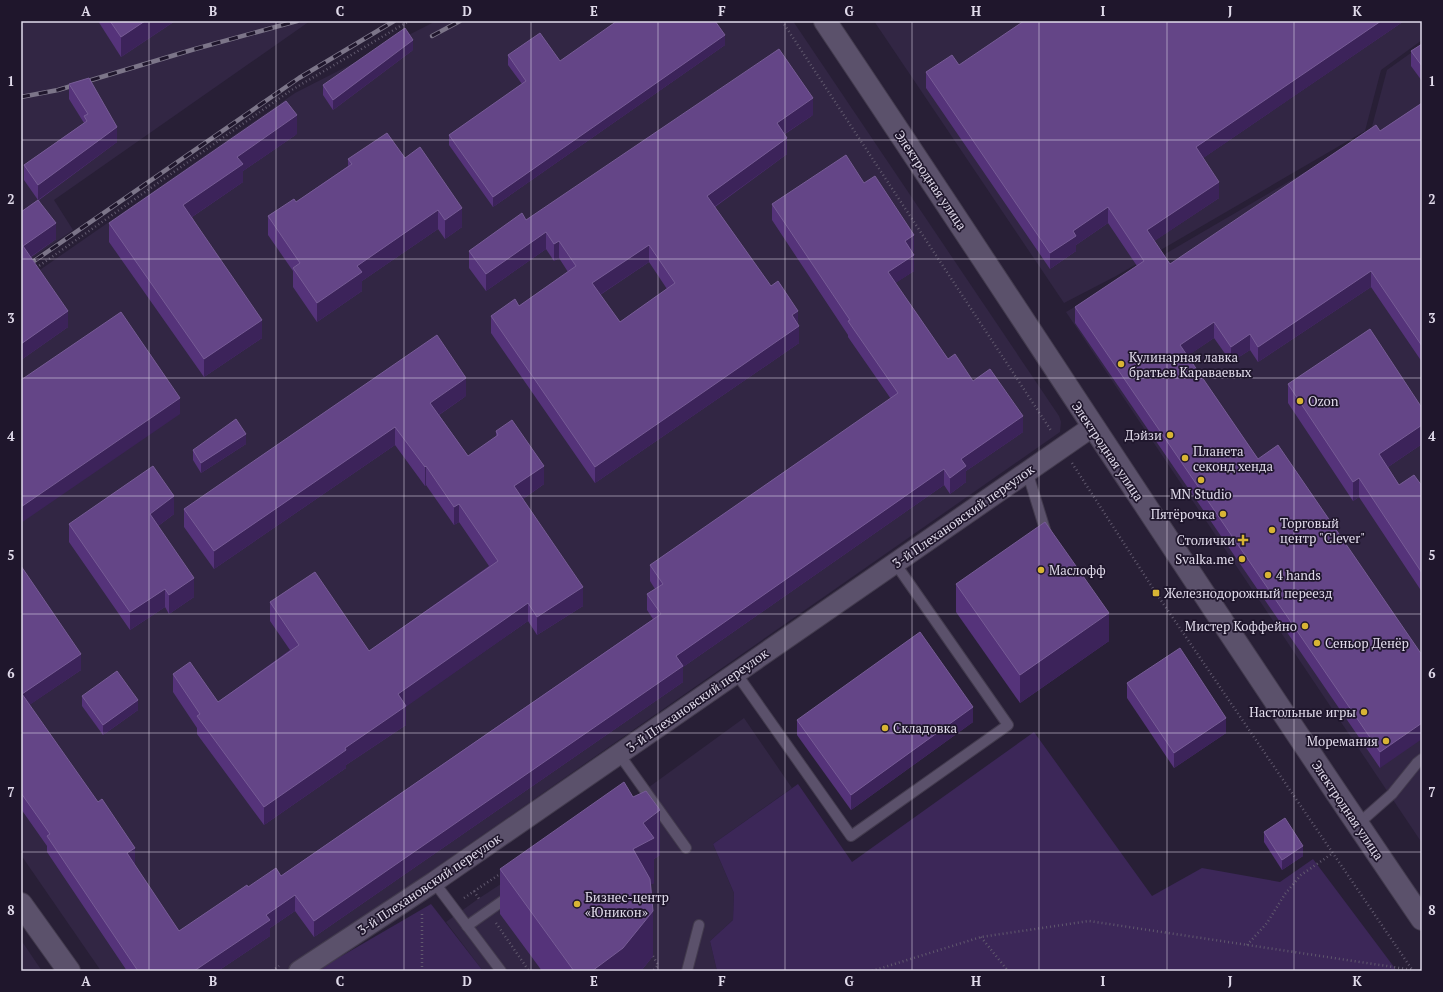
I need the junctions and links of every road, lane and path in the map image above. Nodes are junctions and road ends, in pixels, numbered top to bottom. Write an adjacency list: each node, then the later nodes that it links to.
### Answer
1 (410, 21): 4 (path)
2 (782, 21): 6 (path)
3 (824, 21): 5 (street, Электродная улица)
4 (34, 269)
5 (1092, 427): 8 (street, 3-й Плехановский переулок); 14 (street, Электродная улица)
6 (1054, 434)
7 (1070, 460): 16 (path)
8 (1027, 471): 9 (lane); 10 (street, 3-й Плехановский переулок)
9 (1048, 539)
10 (895, 563): 11 (street, 3-й Плехановский переулок); 11 (lane)
11 (736, 673): 12 (street, 3-й Плехановский переулок)
12 (619, 754): 15 (lane); 18 (street, 3-й Плехановский переулок)
13 (1422, 759): 14 (lane)
14 (1358, 824): 25 (street, Электродная улица)
15 (686, 848)
16 (1333, 852): 29 (path); 40 (path)
17 (507, 869): 20 (path)
18 (434, 882): 22 (lane); 32 (street, 3-й Плехановский переулок)
19 (520, 889): 23 (lane)
20 (474, 891): 22 (path); 23 (path)
21 (21, 904): 31 (street)
22 (452, 906): 27 (lane)
23 (488, 912): 27 (lane); 35 (path)
24 (422, 913): 33 (path)
25 (1422, 919)
26 (699, 925): 37 (lane)
27 (467, 926): 34 (lane)
28 (981, 938): 29 (path); 38 (path); 39 (path)
29 (1247, 945): 40 (path)
30 (653, 956): 36 (path)
31 (68, 971)
32 (299, 971)
33 (422, 971)
34 (501, 971)
35 (529, 971)
36 (654, 971)
37 (687, 971)
38 (872, 971)
39 (1008, 971)
40 (1413, 971)

